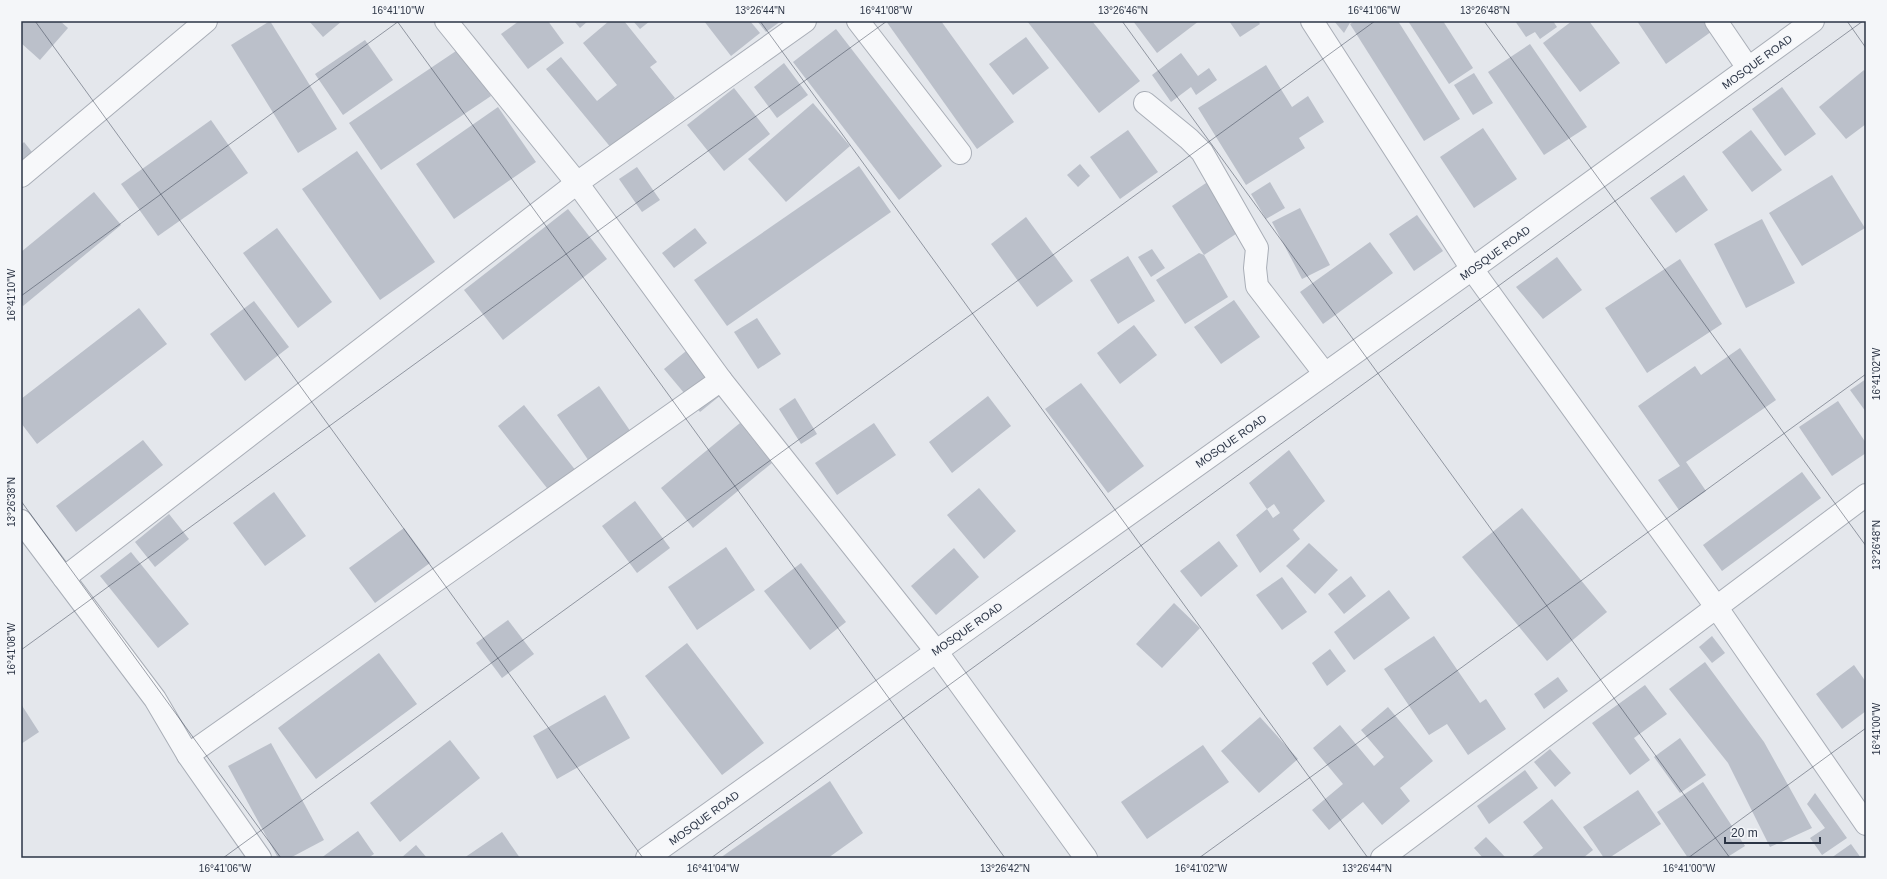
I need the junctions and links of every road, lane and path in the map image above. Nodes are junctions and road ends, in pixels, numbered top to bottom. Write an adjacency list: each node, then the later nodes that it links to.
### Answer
1 (206, 21): 11 (street)
2 (446, 21): 12 (street)
3 (805, 21): 12 (street)
4 (858, 21): 10 (street)
5 (1312, 21): 13 (street)
6 (1716, 21): 8 (street)
7 (1813, 21): 8 (street, MOSQUE ROAD)
8 (1748, 68): 13 (street, MOSQUE ROAD)
9 (1145, 102): 14 (street)
10 (960, 153)
11 (21, 176)
12 (577, 183): 15 (street); 18 (street)
13 (1472, 269): 14 (street, MOSQUE ROAD); 19 (street)
14 (1325, 374): 20 (street, MOSQUE ROAD)
15 (721, 380): 20 (street); 21 (street)
16 (1866, 495): 19 (street)
17 (24, 532): 18 (street)
18 (64, 578): 21 (street)
19 (1717, 608): 22 (street); 26 (street)
20 (936, 651): 24 (street, MOSQUE ROAD); 25 (street)
21 (188, 755): 23 (street)
22 (1866, 824)
23 (260, 858)
24 (647, 858)
25 (1086, 858)
26 (1382, 858)

